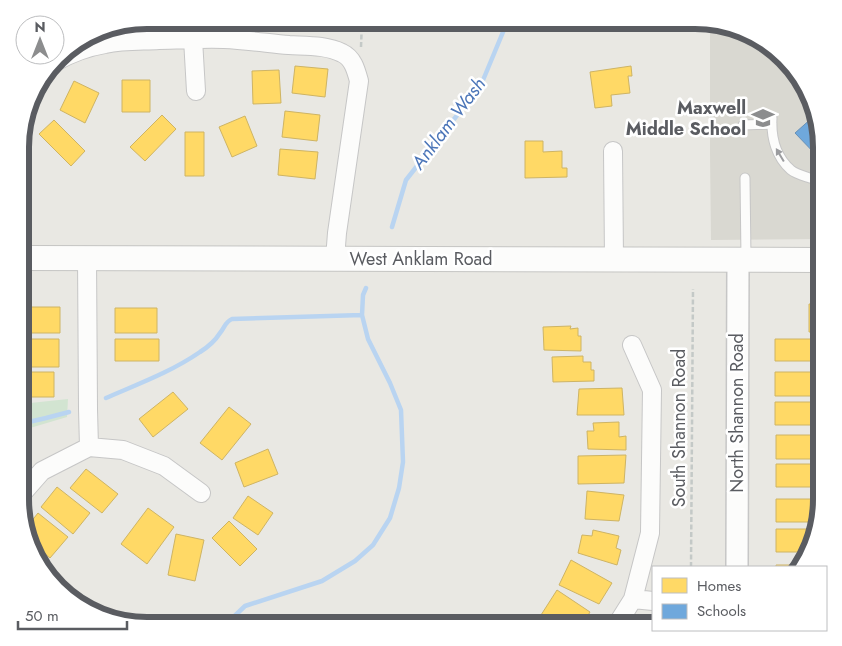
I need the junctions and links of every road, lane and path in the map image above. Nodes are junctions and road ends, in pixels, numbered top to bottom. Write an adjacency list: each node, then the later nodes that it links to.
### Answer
1 (360, 29): 4 (path)
2 (194, 39): 3 (street); 4 (street); 5 (street)
3 (79, 51)
4 (356, 55): 12 (street)
5 (196, 91)
6 (744, 125): 9 (lane, one-way to 6)
7 (613, 151): 13 (street)
8 (745, 178): 14 (lane)
9 (810, 178)
10 (87, 257): 11 (main road, West Anklam Road); 12 (main road, West Anklam Road); 18 (street)
11 (29, 258)
12 (335, 259): 13 (main road, West Anklam Road)
13 (614, 259): 14 (main road, West Anklam Road)
14 (742, 260): 15 (main road, West Anklam Road); 22 (street, North Shannon Road)
15 (813, 260)
16 (693, 289): 21 (path, South Shannon Road)
17 (632, 344): 23 (street)
18 (89, 447): 19 (street); 20 (street)
19 (29, 486)
20 (201, 493)
21 (691, 566)
22 (737, 566)
23 (633, 599): 24 (street); 25 (street)
24 (652, 600)
25 (622, 617)

